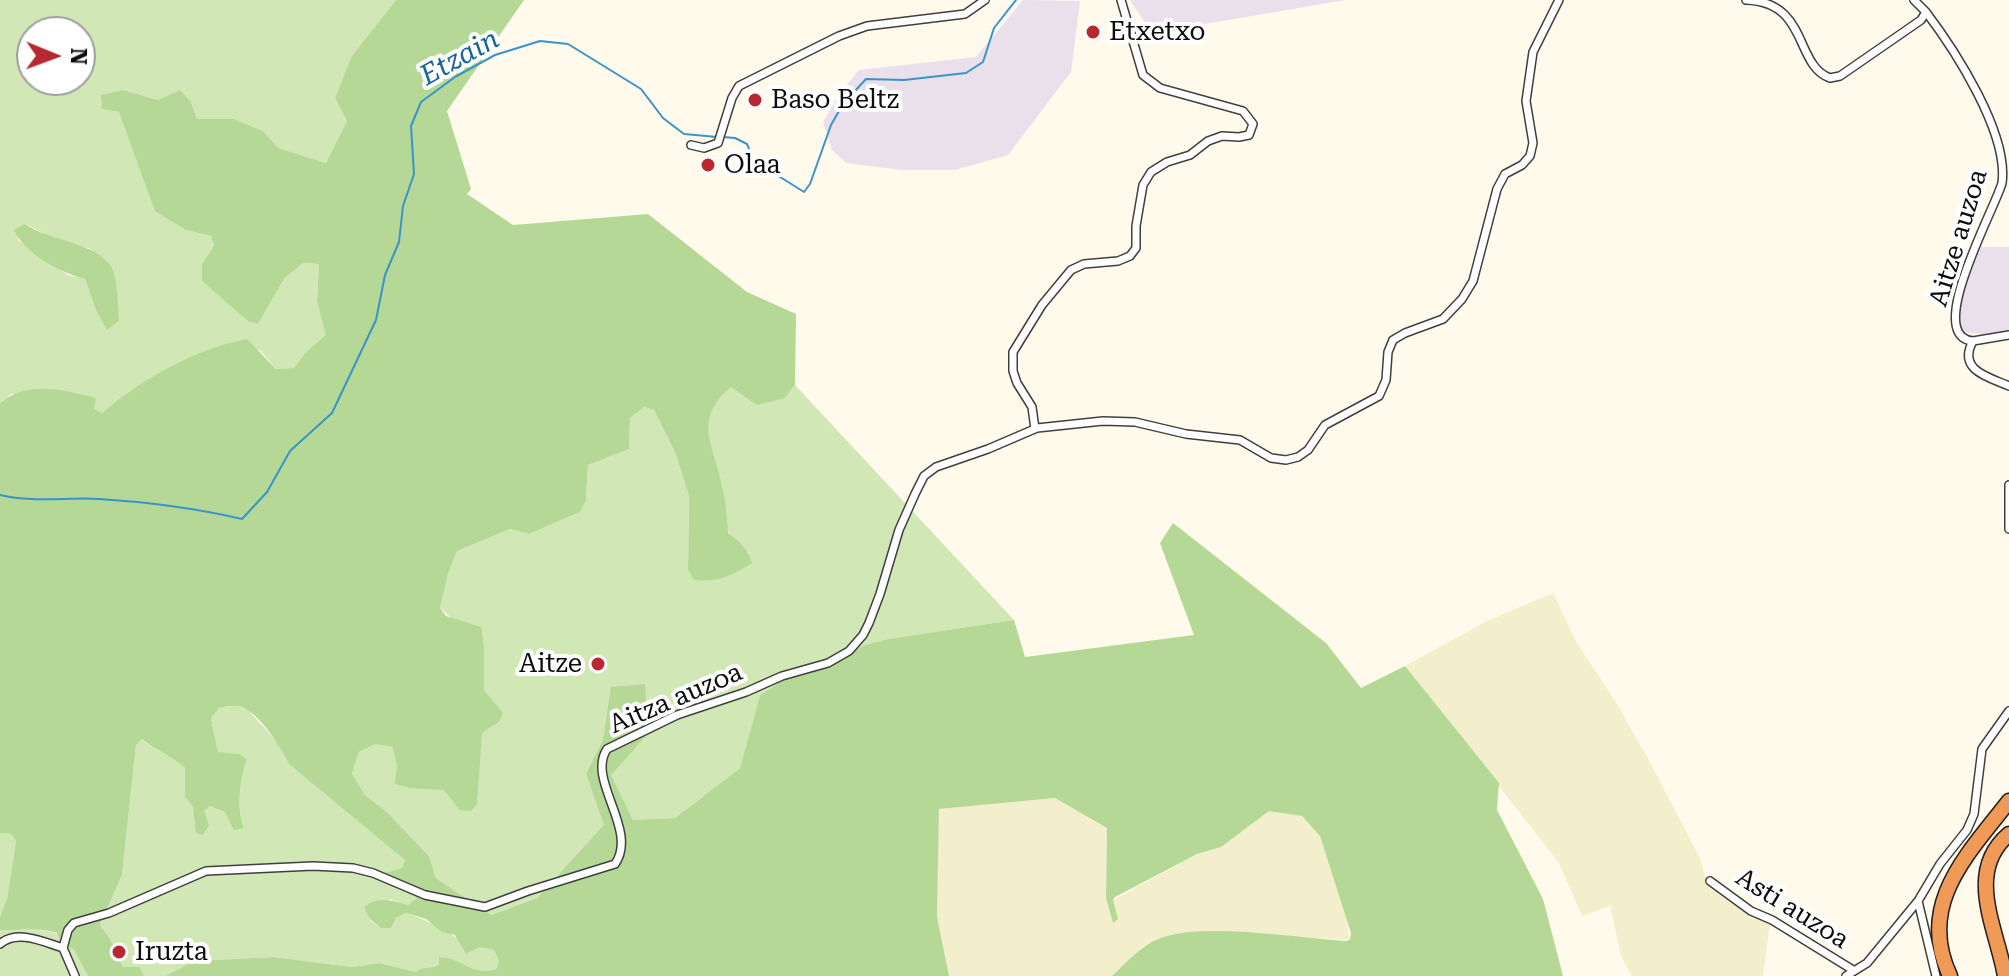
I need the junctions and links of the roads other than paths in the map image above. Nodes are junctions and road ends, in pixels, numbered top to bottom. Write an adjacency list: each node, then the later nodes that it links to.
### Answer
1 (985, 0): 7 (street)
2 (1121, 0): 11 (street)
3 (1559, 0): 11 (street, Aitza auzoa)
4 (1746, 0): 6 (street)
5 (1914, 0): 6 (street)
6 (1926, 12): 9 (street, Aitze auzoa)
7 (691, 145)
8 (2009, 335): 9 (street, Aitze auzoa)
9 (1973, 341): 10 (street, Aitze auzoa)
10 (2009, 386)
11 (1035, 429): 20 (street, Aitza auzoa)
12 (2009, 485): 13 (street)
13 (2009, 529)
14 (2009, 711): 18 (street)
15 (2009, 801): 24 (highway)
16 (2009, 834): 25 (highway)
17 (1710, 881): 21 (street, Asti auzoa)
18 (1918, 901): 21 (street, Asti auzoa); 23 (street)
19 (0, 944): 20 (street)
20 (63, 948): 22 (street)
21 (1850, 973)
22 (75, 976)
23 (1936, 976)
24 (1950, 976)
25 (2005, 976)

